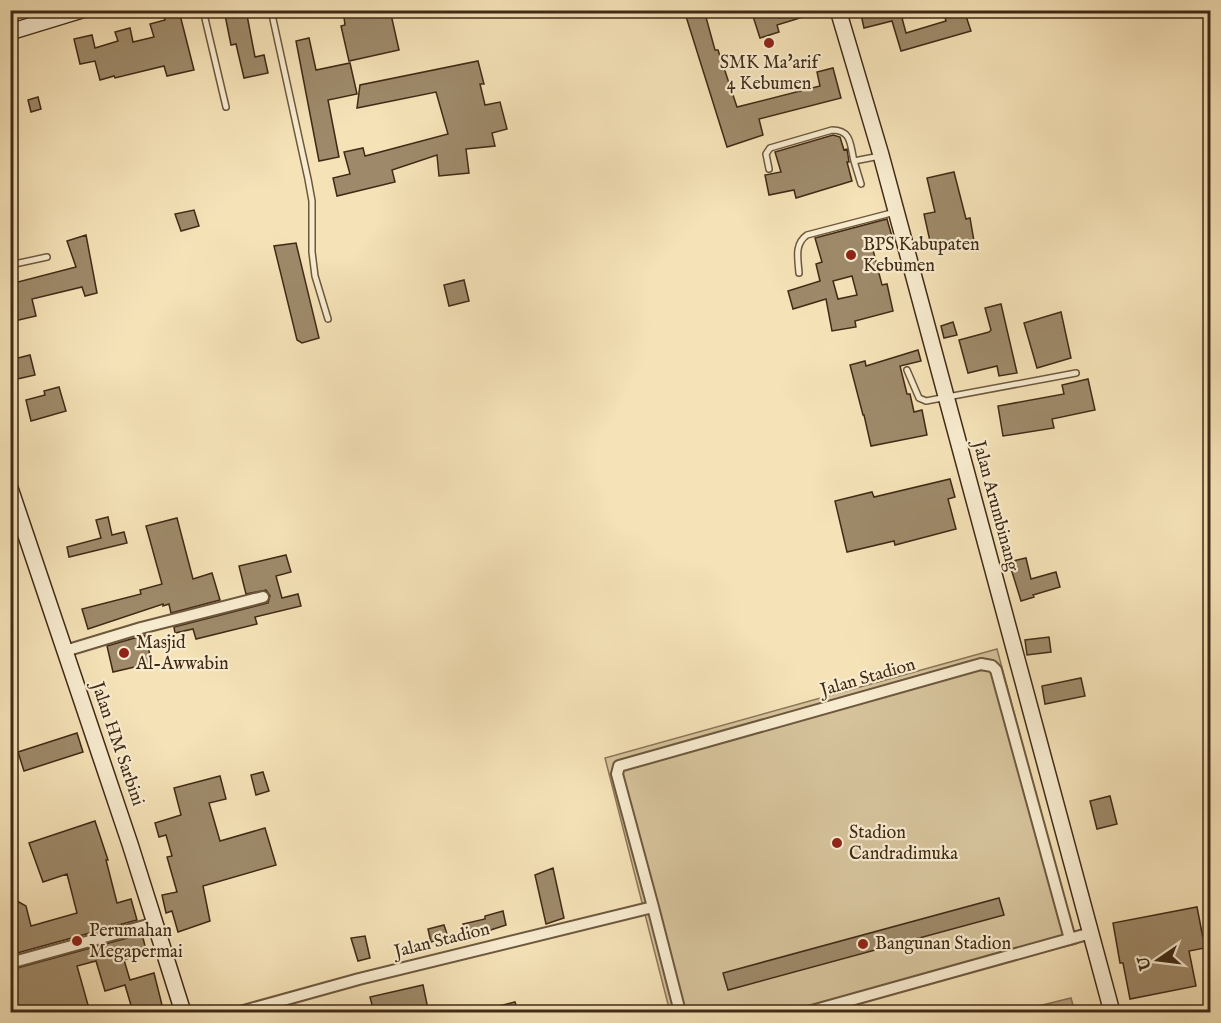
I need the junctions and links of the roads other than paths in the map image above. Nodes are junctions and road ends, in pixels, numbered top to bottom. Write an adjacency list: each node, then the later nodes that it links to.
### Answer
1 (82, 10): 5 (main road)
2 (203, 10): 7 (lane)
3 (271, 10): 16 (lane)
4 (838, 10): 8 (main road, Jalan Arumbinang)
5 (50, 15): 6 (main road)
6 (10, 32)
7 (226, 107)
8 (881, 155): 9 (lane); 12 (main road, Jalan Arumbinang)
9 (854, 161): 10 (lane); 11 (lane)
10 (770, 169)
11 (861, 184)
12 (896, 212): 15 (lane); 19 (main road, Jalan Arumbinang)
13 (47, 257): 14 (lane)
14 (10, 265)
15 (800, 273)
16 (328, 319)
17 (907, 370): 19 (lane)
18 (1076, 373): 19 (lane)
19 (946, 396): 25 (main road, Jalan Arumbinang)
20 (10, 488): 22 (main road, Jalan HM Sarbini)
21 (263, 597): 22 (street)
22 (65, 651): 24 (main road, Jalan HM Sarbini)
23 (653, 907): 26 (street, Jalan Stadion); 29 (street, Jalan Stadion); 30 (street, Jalan Stadion)
24 (155, 922): 27 (street); 28 (main road, Jalan HM Sarbini)
25 (1091, 933): 26 (street); 32 (main road, Jalan Arumbinang)
26 (1070, 939): 31 (street)
27 (10, 963)
28 (183, 1012)
29 (240, 1012)
30 (680, 1012)
31 (808, 1012)
32 (1112, 1012)

